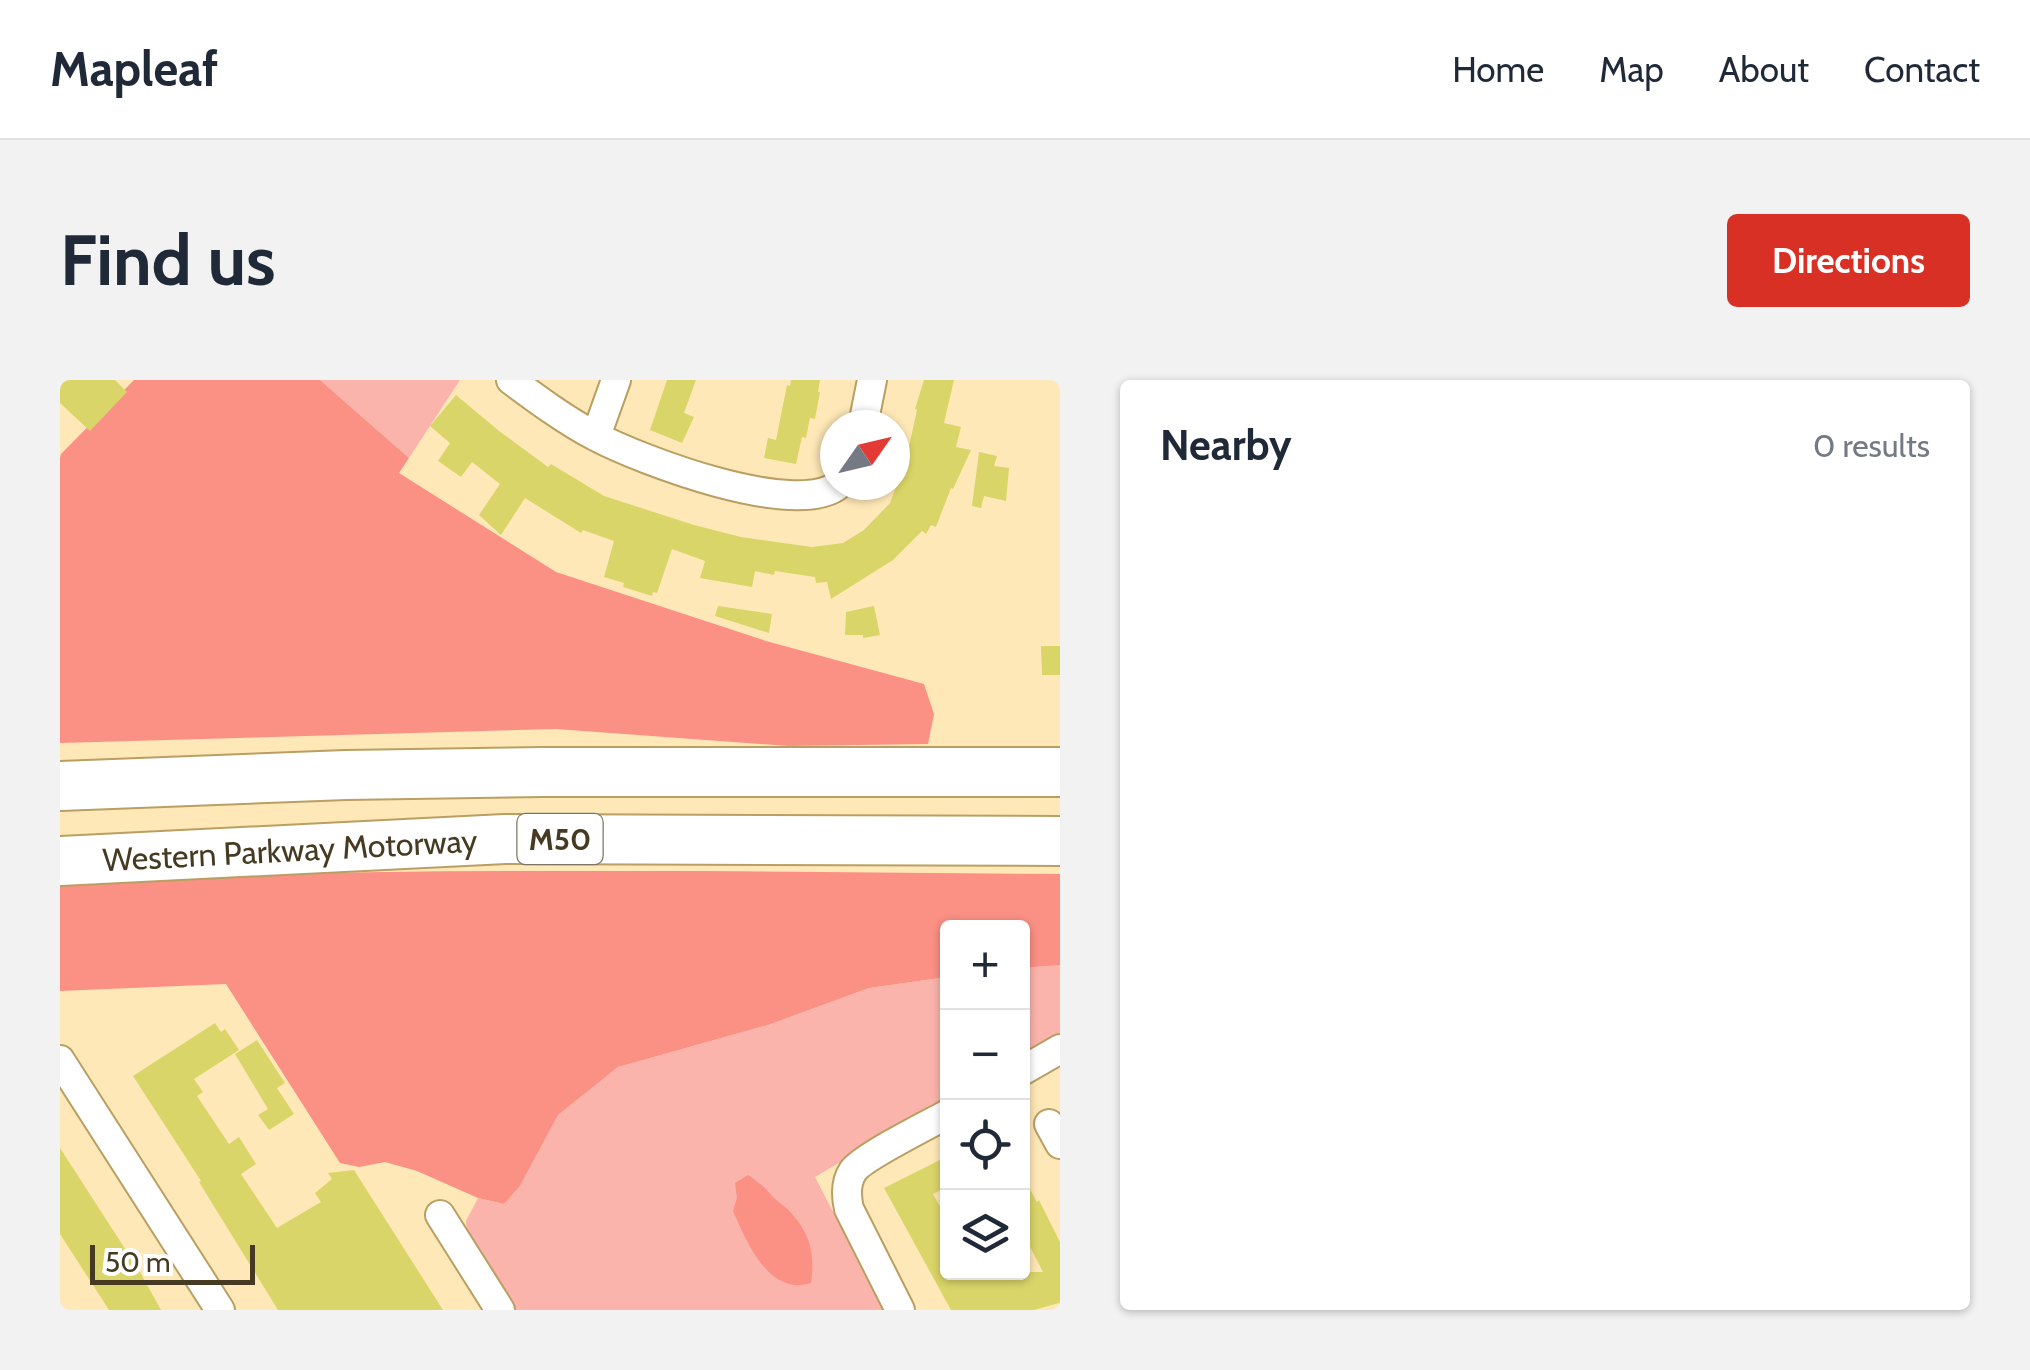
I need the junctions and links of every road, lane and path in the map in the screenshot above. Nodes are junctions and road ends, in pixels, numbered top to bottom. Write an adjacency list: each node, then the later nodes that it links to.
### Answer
1 (511, 380): 5 (street)
2 (616, 380): 5 (street)
3 (872, 380): 4 (street)
4 (866, 410)
5 (596, 436): 6 (street)
6 (820, 494)
7 (1060, 772): 8 (highway, Western Parkway Motorway / M50)
8 (60, 786)
9 (1060, 841): 10 (highway, Western Parkway Motorway / M50)
10 (60, 861)
11 (1060, 1049): 13 (street)
12 (60, 1060): 16 (street)
13 (1030, 1066)
14 (940, 1118): 18 (street)
15 (440, 1215): 17 (street)
16 (220, 1310)
17 (500, 1310)
18 (900, 1310)

